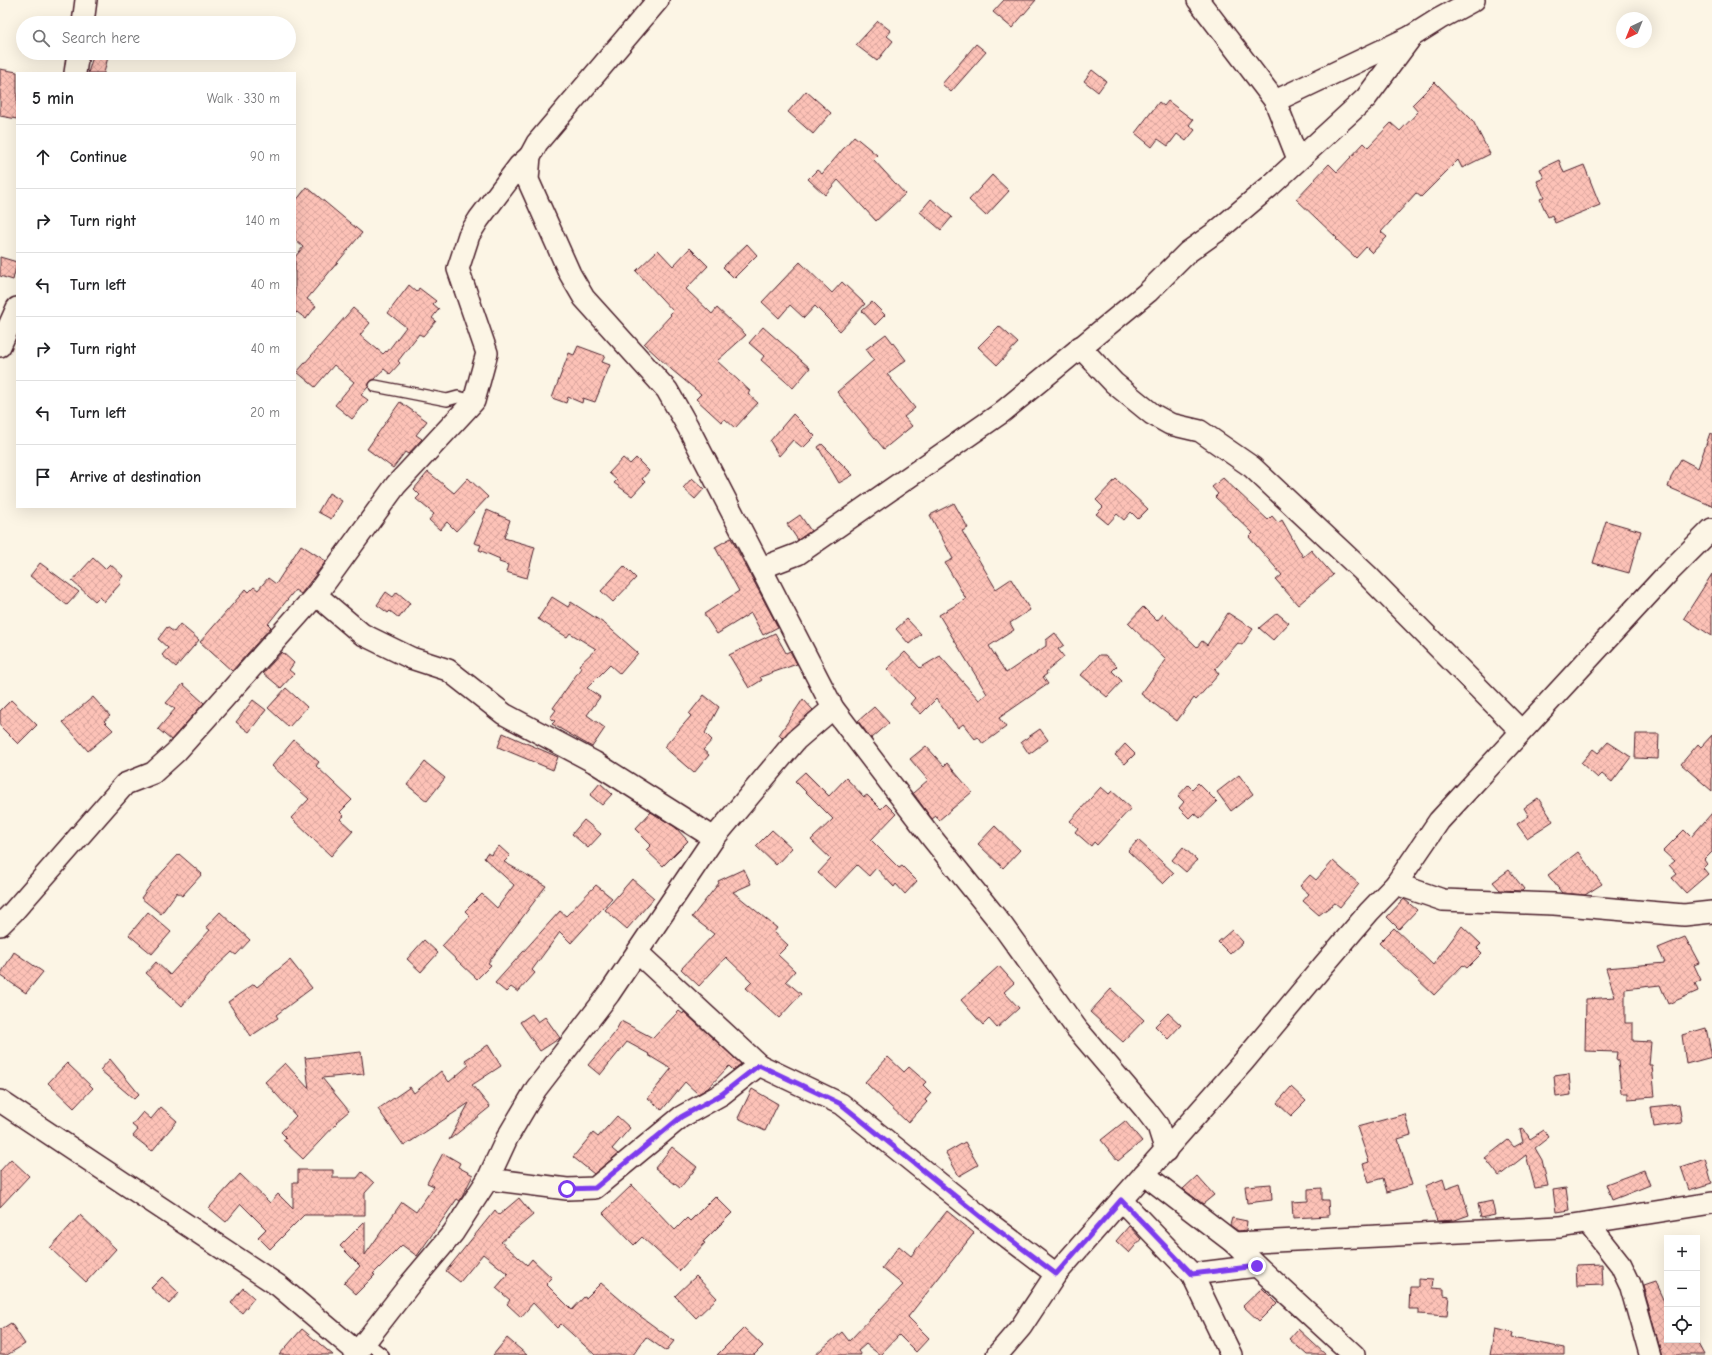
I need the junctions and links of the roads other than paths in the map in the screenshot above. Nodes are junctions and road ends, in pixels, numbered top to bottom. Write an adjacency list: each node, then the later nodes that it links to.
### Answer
1 (86, 0): 5 (street)
2 (658, 0): 10 (street)
3 (1198, 0): 9 (street)
4 (1474, 0): 6 (street)
5 (84, 16)
6 (1412, 36): 9 (street); 11 (street)
7 (77, 60): 8 (street)
8 (75, 72)
9 (1275, 101): 11 (street)
10 (530, 156): 16 (street); 18 (street)
11 (1298, 158): 14 (street)
12 (16, 310): 13 (street)
13 (0, 346)
14 (1080, 347): 18 (street); 21 (street)
15 (375, 386): 16 (lane)
16 (474, 401): 19 (street)
17 (1712, 528): 21 (street)
18 (761, 568): 20 (street)
19 (316, 595): 22 (street); 25 (street)
20 (833, 708): 22 (street); 29 (street)
21 (1521, 731): 23 (street)
22 (714, 838): 26 (street)
23 (1396, 884): 24 (street); 29 (street)
24 (1712, 912)
25 (0, 926)
26 (638, 954): 27 (street); 31 (street)
27 (759, 1065): 31 (street); 37 (street)
28 (0, 1101): 39 (street)
29 (1166, 1151): 30 (street)
30 (1144, 1174): 32 (street); 35 (street)
31 (488, 1178): 39 (street)
32 (1121, 1200): 37 (street); 38 (street)
33 (1712, 1203): 34 (street)
34 (1588, 1223): 35 (street); 44 (street)
35 (1234, 1243): 36 (street)
36 (1257, 1266): 38 (street); 43 (street)
37 (1056, 1274): 41 (street)
38 (1192, 1274): 42 (street)
39 (359, 1350): 40 (lane)
40 (383, 1355)
41 (997, 1355)
42 (1231, 1355)
43 (1354, 1355)
44 (1650, 1355)

